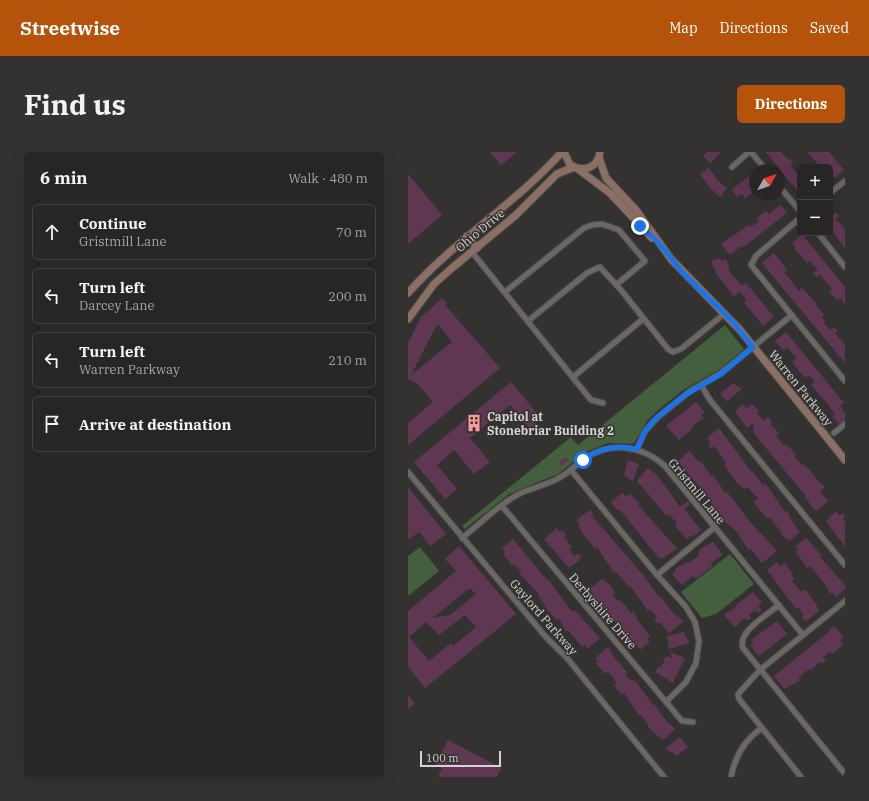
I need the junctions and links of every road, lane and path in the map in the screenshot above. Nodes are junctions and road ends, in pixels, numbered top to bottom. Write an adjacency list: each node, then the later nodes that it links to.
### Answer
1 (563, 152): 6 (main road, Warren Parkway); 12 (main road, Ohio Drive)
2 (750, 152): 4 (street); 5 (street)
3 (599, 155): 6 (main road, Ohio Drive); 14 (main road, Warren Parkway)
4 (761, 164)
5 (732, 167)
6 (576, 168): 14 (main road, Warren Parkway); 15 (main road, Ohio Drive)
7 (845, 181): 8 (street)
8 (833, 191)
9 (785, 193): 10 (street)
10 (797, 207)
11 (797, 221): 21 (street)
12 (468, 236): 15 (main road); 19 (main road, Ohio Drive)
13 (820, 236): 16 (street)
14 (659, 243): 20 (main road, Warren Parkway)
15 (475, 250): 18 (street); 22 (main road, Ohio Drive)
16 (845, 266)
17 (616, 285): 18 (street); 23 (street); 24 (street)
18 (505, 292): 24 (street)
19 (408, 293)
20 (724, 314): 23 (street); 25 (main road, Warren Parkway)
21 (792, 316): 25 (street); 27 (street)
22 (408, 319)
23 (643, 319): 26 (street)
24 (528, 321): 26 (street)
25 (753, 347): 28 (street); 33 (main road, Warren Parkway)
26 (573, 377): 29 (street)
27 (845, 381)
28 (701, 385): 32 (street); 39 (street)
29 (603, 403)
30 (845, 424): 31 (street)
31 (834, 433)
32 (637, 449): 34 (street, Gristmill Lane); 37 (street, Gristmill Lane)
33 (845, 460)
34 (571, 470): 36 (street, Gristmill Lane); 40 (street)
35 (408, 472): 38 (street, Gaylord Parkway)
36 (502, 506): 38 (street, Gristmill Lane); 45 (street, Derbyshire Drive)
37 (715, 527): 40 (street); 42 (street, Gristmill Lane)
38 (462, 538): 49 (street, Gaylord Parkway)
39 (845, 565)
40 (656, 575): 45 (street)
41 (845, 601): 43 (street)
42 (779, 605): 43 (street, Gristmill Lane); 44 (street)
43 (803, 635): 44 (street)
44 (760, 670): 47 (street); 48 (street)
45 (666, 702): 46 (street, Derbyshire Drive)
46 (693, 722)
47 (762, 728): 50 (street); 51 (street)
48 (845, 774)
49 (664, 777)
50 (731, 777)
51 (801, 777)

